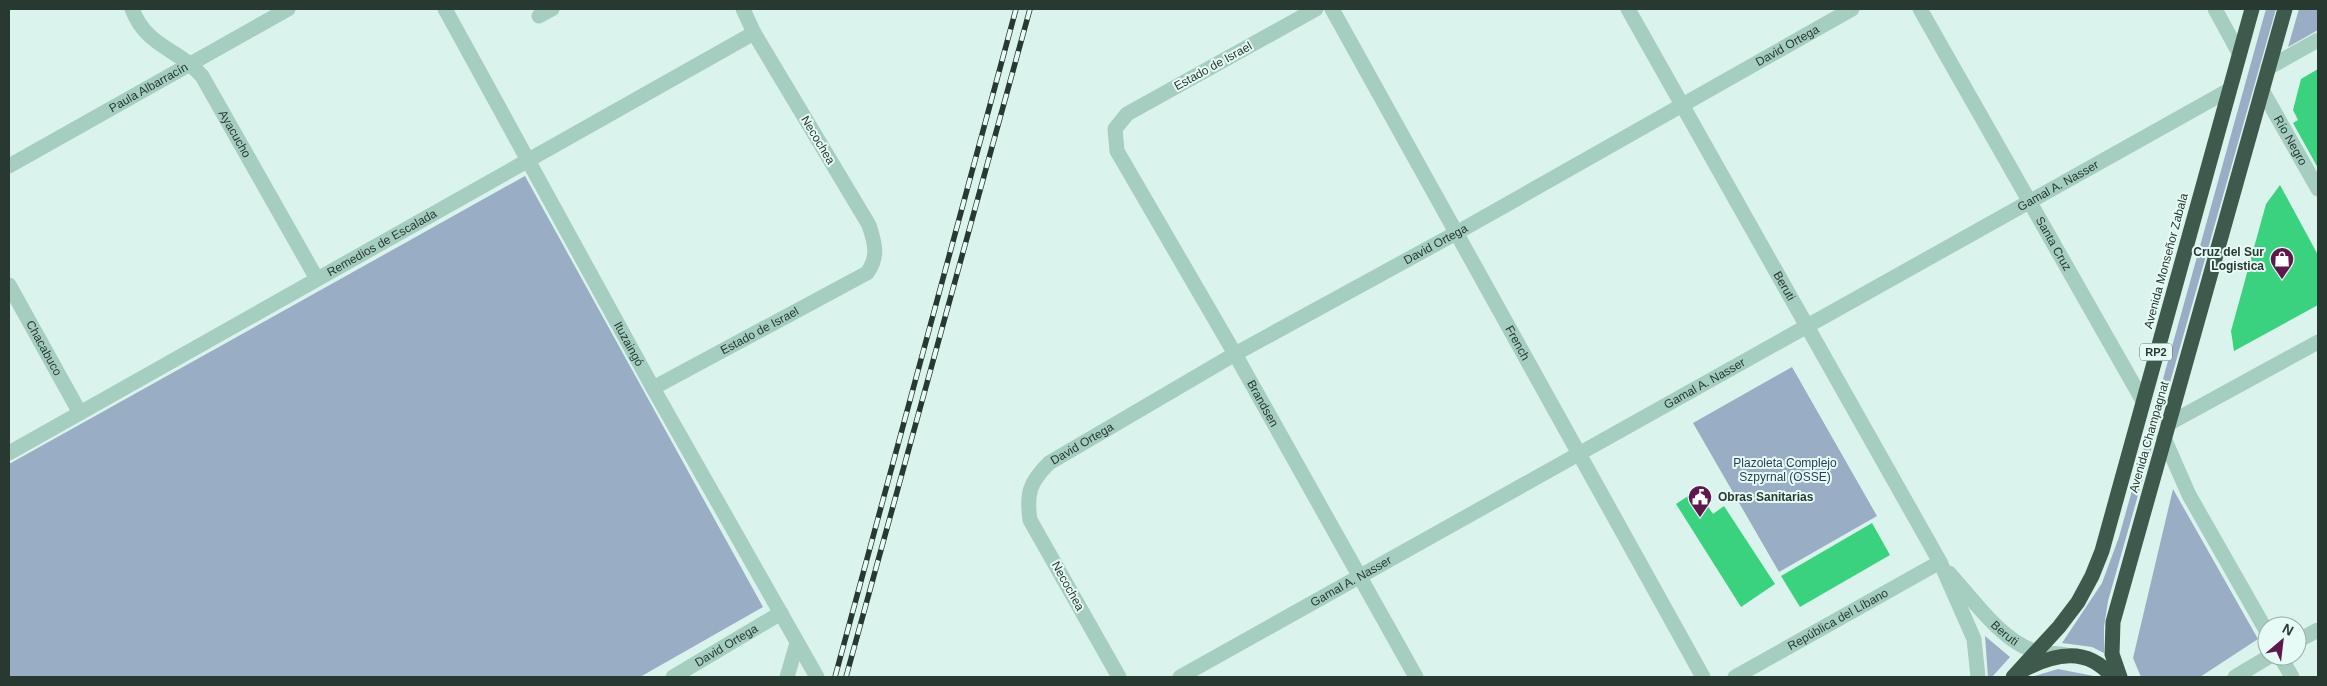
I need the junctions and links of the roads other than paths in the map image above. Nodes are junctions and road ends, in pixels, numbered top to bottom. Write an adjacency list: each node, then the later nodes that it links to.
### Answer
1 (132, 9): 16 (street, Ayacucho)
2 (288, 9): 16 (street, Paula Albarracín)
3 (445, 9): 22 (street, Ituzaingó)
4 (743, 9): 13 (street, Necochea)
5 (1316, 9): 21 (street, Estado de Israel)
6 (1332, 9): 26 (street, French)
7 (1628, 9): 20 (street, Beruti)
8 (1852, 9): 20 (street, David Ortega)
9 (1920, 9): 25 (street, Santa Cruz)
10 (2214, 9): 15 (street)
11 (2252, 9): 15 (highway, Avenida Monseñor Zabala / RP2)
12 (2285, 9): 17 (highway, RP2)
13 (754, 33): 22 (street, Remedios de Escalada); 27 (street, Necochea)
14 (2318, 40): 17 (street)
15 (2239, 53): 18 (highway, Avenida Monseñor Zabala / RP2)
16 (191, 63): 23 (street, Paula Albarracín); 28 (street, Ayacucho)
17 (2268, 68): 19 (highway, RP2)
18 (2229, 90): 25 (street, Gamal A. Nasser); 34 (highway, Avenida Monseñor Zabala / RP2)
19 (2262, 90): 24 (street, Río Negro); 36 (highway, Avenida Champagnat / RP2)
20 (1683, 104): 26 (street, David Ortega); 30 (street, Beruti)
21 (1115, 129): 32 (street, Brandsen)
22 (529, 160): 28 (street, Remedios de Escalada); 33 (street, Ituzaingó)
23 (9, 166)
24 (2318, 190)
25 (2028, 203): 30 (street, Gamal A. Nasser); 34 (street, Santa Cruz)
26 (1458, 232): 32 (street, David Ortega); 38 (street, French)
27 (867, 273): 33 (street, Estado de Israel)
28 (318, 279): 35 (street, Remedios de Escalada)
29 (9, 285): 35 (street, Chacabuco)
30 (1808, 326): 38 (street, Gamal A. Nasser); 40 (street, Beruti)
31 (2318, 342): 36 (street)
32 (1235, 354): 39 (street, David Ortega); 41 (street, Brandsen)
33 (653, 388): 42 (street, Ituzaingó)
34 (2143, 401): 45 (highway, Avenida Monseñor Zabala / RP2)
35 (80, 413): 37 (street, Remedios de Escalada)
36 (2166, 431): 43 (street); 61 (highway, Avenida Champagnat / RP2)
37 (9, 453)
38 (1579, 454): 41 (street, Gamal A. Nasser); 57 (street, French)
39 (1029, 491): 54 (street, Necochea)
40 (1940, 562): 45 (street, Beruti); 58 (street, República del Líbano); 59 (street, Beruti)
41 (1360, 576): 55 (street, Gamal A. Nasser); 56 (street, Brandsen)
42 (781, 613): 44 (street, Ituzaingó); 51 (street, David Ortega)
43 (2258, 616)
44 (797, 643): 52 (street); 53 (street, Ituzaingó)
45 (2035, 651): 46 (street, Beruti); 50 (highway, Avenida Monseñor Zabala / RP2)
46 (2067, 655): 47 (highway, RP2); 50 (highway, RP2)
47 (2099, 664): 60 (highway, RP2); 61 (street)
48 (2257, 664): 62 (street)
49 (2286, 666): 63 (street)
50 (2015, 675)
51 (673, 677)
52 (787, 677)
53 (817, 677)
54 (1119, 677)
55 (1180, 677)
56 (1416, 677)
57 (1703, 677)
58 (1735, 677)
59 (1978, 677)
60 (2112, 677)
61 (2119, 677)
62 (2235, 677)
63 (2292, 677)

